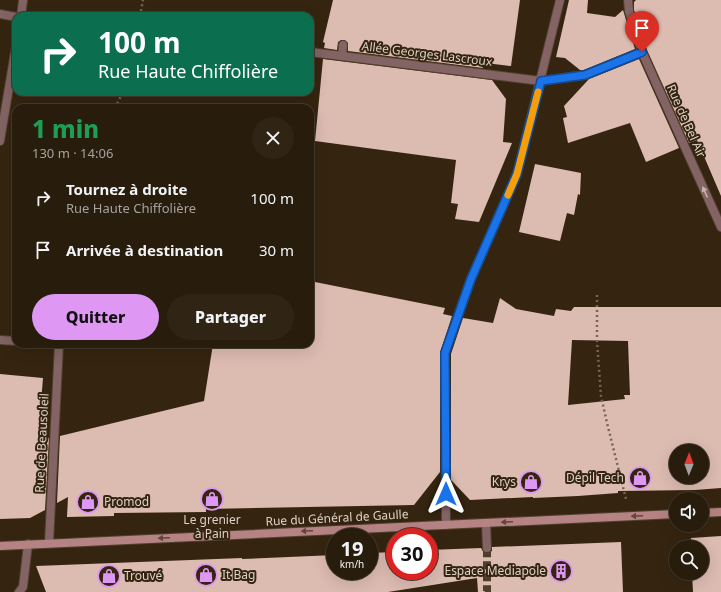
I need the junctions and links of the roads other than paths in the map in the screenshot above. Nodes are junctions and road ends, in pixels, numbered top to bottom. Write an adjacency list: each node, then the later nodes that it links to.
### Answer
1 (560, 0): 12 (street)
2 (628, 0): 9 (street, Rue de Bel Air)
3 (23, 1): 4 (street)
4 (22, 12)
5 (0, 14): 6 (street)
6 (12, 16)
7 (343, 45): 10 (street)
8 (314, 52): 10 (street, Allée Georges Lascroux)
9 (642, 52): 12 (street, Allée Georges Lascroux); 14 (street, Rue de Bel Air, one-way to 9)
10 (342, 56): 12 (street, Allée Georges Lascroux)
11 (12, 70): 13 (street)
12 (541, 81): 22 (street)
13 (0, 141)
14 (721, 227)
15 (0, 340): 16 (street)
16 (12, 341)
17 (59, 348): 23 (street, Rue de Beausoleil)
18 (721, 512): 19 (main road)
19 (709, 513)
20 (669, 514): 21 (main road, Rue du Général de Gaulle, one-way to 21)
21 (486, 523): 22 (main road, Rue du Général de Gaulle); 26 (street)
22 (446, 525): 23 (main road, Rue du Général de Gaulle, one-way to 23)
23 (49, 543): 24 (main road, Rue du Général de Gaulle)
24 (28, 544): 25 (main road, Rue du Général de Gaulle); 27 (street)
25 (0, 546)
26 (487, 548)
27 (23, 590)

